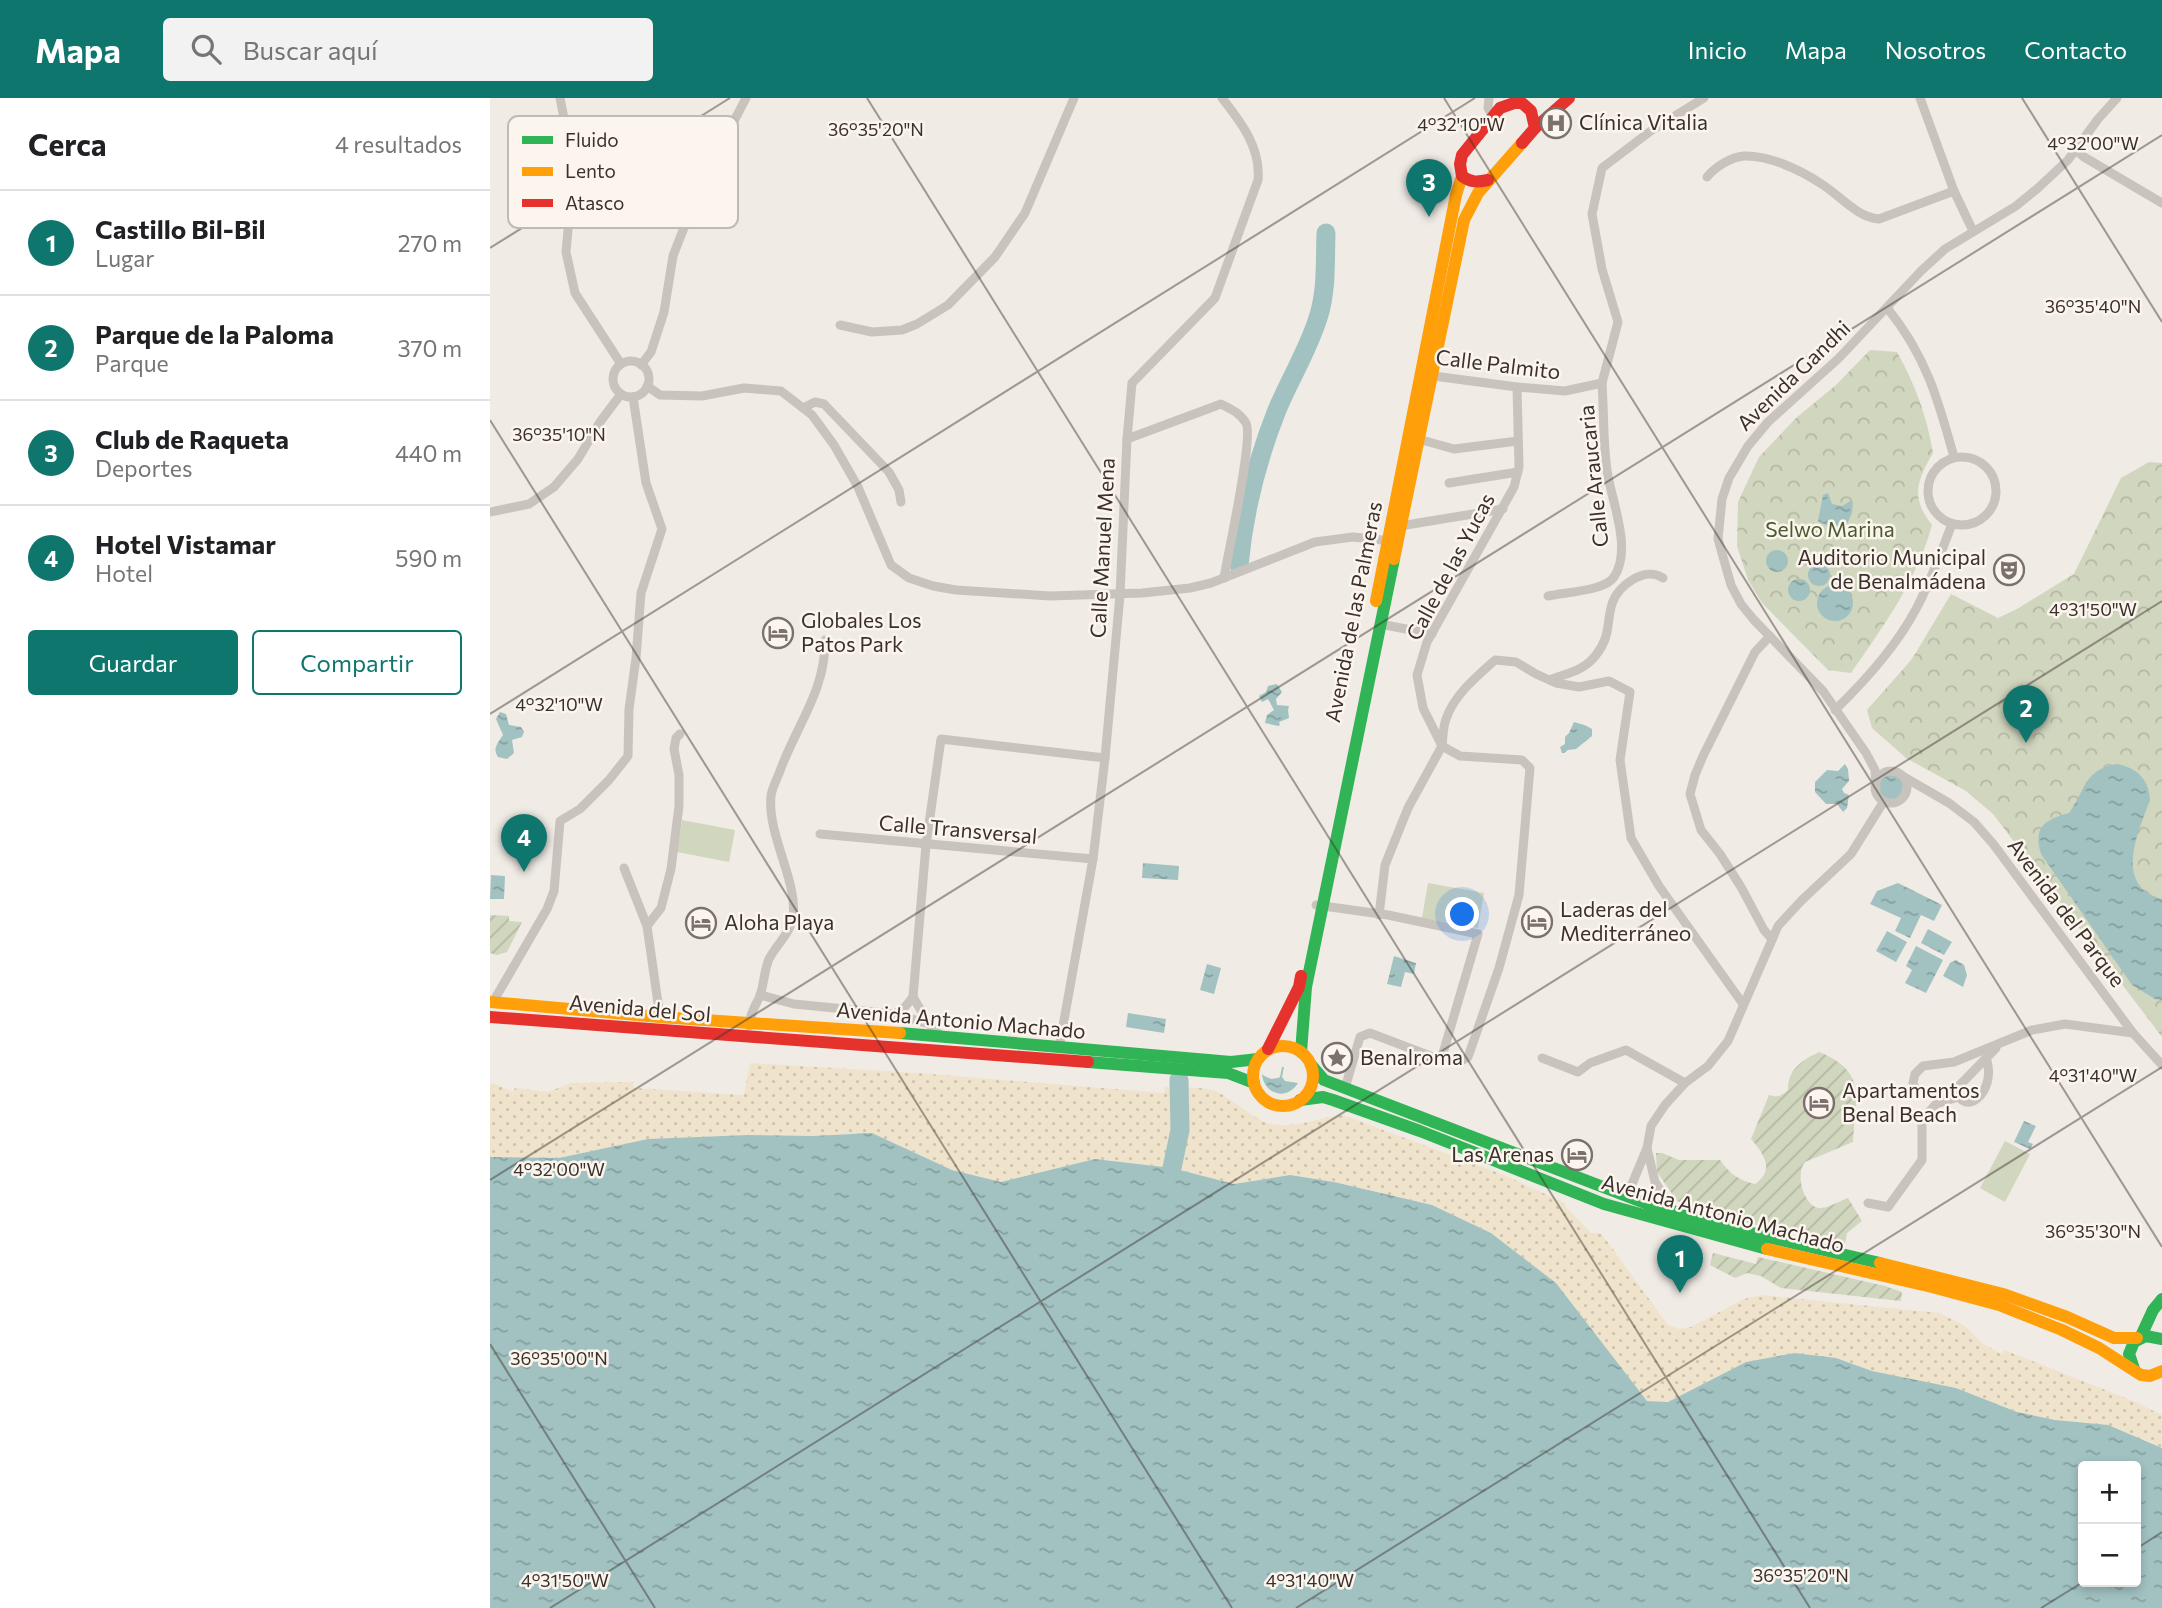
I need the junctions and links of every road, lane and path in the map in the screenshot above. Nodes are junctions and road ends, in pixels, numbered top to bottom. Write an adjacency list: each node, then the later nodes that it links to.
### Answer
1 (560, 98): 13 (street)
2 (746, 98): 14 (street)
3 (1074, 98): 26 (street)
4 (1222, 98): 36 (street, Calle Manuel Mena)
5 (1489, 98): 11 (street)
6 (1569, 98): 12 (main road)
7 (1704, 98): 30 (street)
8 (1920, 98): 20 (street)
9 (2117, 98): 16 (street, Avenida Gandhi)
10 (1525, 104): 11 (main road); 12 (main road); 15 (main road)
11 (1499, 107): 17 (main road, Avenida de las Palmeras)
12 (1556, 108): 15 (main road)
13 (564, 116)
14 (737, 116)
15 (1535, 128): 19 (main road, Avenida de las Palmeras)
16 (2076, 150): 21 (street); 24 (street, Avenida Gandhi)
17 (1462, 176): 19 (main road); 29 (main road, Avenida de las Palmeras)
18 (1707, 177): 20 (street)
19 (1488, 180): 29 (main road, Avenida de las Palmeras)
20 (1954, 191): 24 (street)
21 (2162, 203)
22 (568, 228): 27 (street)
23 (684, 228): 28 (street)
24 (1973, 231): 25 (street, Avenida Gandhi)
25 (1888, 309): 39 (street); 54 (street, Avenida Gandhi)
26 (840, 325)
27 (621, 364): 28 (street); 33 (street)
28 (641, 365): 31 (street)
29 (1426, 375): 32 (street, Calle Palmito); 37 (main road, Avenida de las Palmeras); 47 (main road, Avenida de las Palmeras)
30 (1602, 383): 32 (street, Calle Palmito); 51 (street, Calle Araucaria)
31 (647, 386): 34 (street); 35 (street)
32 (1517, 387): 38 (street, Calle de las Yucas)
33 (621, 394): 34 (street); 44 (street)
34 (633, 397): 78 (street)
35 (803, 408): 42 (street); 50 (street)
36 (1126, 439): 48 (street); 50 (street, Calle Manuel Mena)
37 (1418, 439): 38 (street); 46 (main road, Avenida de las Palmeras)
38 (1518, 441): 40 (street, Calle de las Yucas)
39 (1954, 457): 45 (street); 45 (street)
40 (1517, 472): 41 (street); 43 (street, Calle de las Yucas)
41 (1449, 483)
42 (901, 502)
43 (1503, 509): 46 (street); 53 (street, Calle de las Yucas)
44 (490, 512)
45 (1952, 524): 57 (street)
46 (1400, 526): 47 (main road, Avenida de las Palmeras)
47 (1393, 541): 48 (street); 52 (main road, Avenida de las Palmeras); 72 (main road, Avenida de las Palmeras)
48 (1224, 578): 50 (street)
49 (1663, 578): 56 (street)
50 (1120, 595): 61 (street, Calle Manuel Mena)
51 (1548, 596)
52 (1380, 624): 53 (street); 72 (main road, Avenida de las Palmeras)
53 (1432, 634): 59 (street, Calle de las Yucas)
54 (1770, 636): 57 (street, Avenida Gandhi); 75 (street)
55 (825, 640): 76 (street)
56 (1550, 680): 59 (street); 79 (street)
57 (1835, 710): 60 (street, Avenida Gandhi)
58 (680, 734): 74 (street)
59 (1442, 746): 73 (street); 95 (street)
60 (1866, 752): 62 (street, Avenida Gandhi); 64 (street, Avenida Gandhi)
61 (1105, 758): 69 (street); 70 (street, Calle Manuel Mena)
62 (1891, 771): 63 (street); 64 (street)
63 (1904, 777): 65 (street); 66 (street, Avenida del Parque)
64 (1875, 789): 67 (street)
65 (1906, 791): 66 (street, Avenida del Parque); 67 (street)
66 (1932, 794): 85 (street, Avenida del Parque)
67 (1884, 801): 75 (street)
68 (820, 834): 69 (street, Calle Transversal)
69 (926, 845): 70 (street, Calle Transversal); 77 (street)
70 (1093, 859): 90 (street, Calle Manuel Mena)
71 (624, 868): 74 (street)
72 (1320, 905): 73 (street); 91 (main road, Avenida de las Palmeras); 92 (main road, Avenida de las Palmeras)
73 (1384, 915): 95 (street)
74 (647, 926): 82 (street)
75 (1772, 939): 79 (street)
76 (760, 995): 80 (street); 83 (street)
77 (913, 997): 80 (street); 84 (street)
78 (491, 1002): 82 (main road, Avenida del Sol)
79 (1743, 1004): 100 (street)
80 (895, 1013): 84 (street)
81 (490, 1017): 87 (main road, Avenida del Sol)
82 (660, 1017): 83 (main road, Avenida Antonio Machado)
83 (749, 1023): 86 (main road, Avenida Antonio Machado); 87 (street)
84 (929, 1024): 86 (street)
85 (2133, 1033): 89 (street); 98 (street, Avenida del Parque)
86 (941, 1036): 90 (main road, Avenida Antonio Machado)
87 (752, 1038): 88 (main road, Avenida del Sol)
88 (787, 1041): 99 (main road, Avenida Antonio Machado)
89 (2002, 1042): 96 (street); 102 (street)
90 (1059, 1048): 94 (main road, Avenida Antonio Machado)
91 (1268, 1049): 92 (main road); 94 (main road)
92 (1301, 1052): 97 (main road)
93 (1542, 1058): 100 (street)
94 (1258, 1059): 99 (main road)
95 (1441, 1060): 101 (street)
96 (1982, 1062): 102 (street); 102 (street)
97 (1311, 1065): 101 (main road, Avenida Antonio Machado); 103 (main road)
98 (2162, 1065)
99 (1254, 1083): 103 (main road)
100 (1685, 1083): 104 (street)
101 (1345, 1088): 105 (main road, Avenida Antonio Machado)
102 (1957, 1093): 106 (street)
103 (1300, 1100): 111 (main road, Avenida Antonio Machado)
104 (1647, 1147): 105 (street); 107 (street)
105 (1620, 1195): 107 (main road, Avenida Antonio Machado)
106 (1868, 1203)
107 (1675, 1213): 109 (main road, Avenida Antonio Machado)
108 (2162, 1299): 109 (main road)
109 (2139, 1337): 110 (main road, Avenida Antonio Machado); 111 (main road)
110 (2162, 1339)
111 (2134, 1369): 112 (main road, Avenida Antonio Machado)
112 (2160, 1374)

